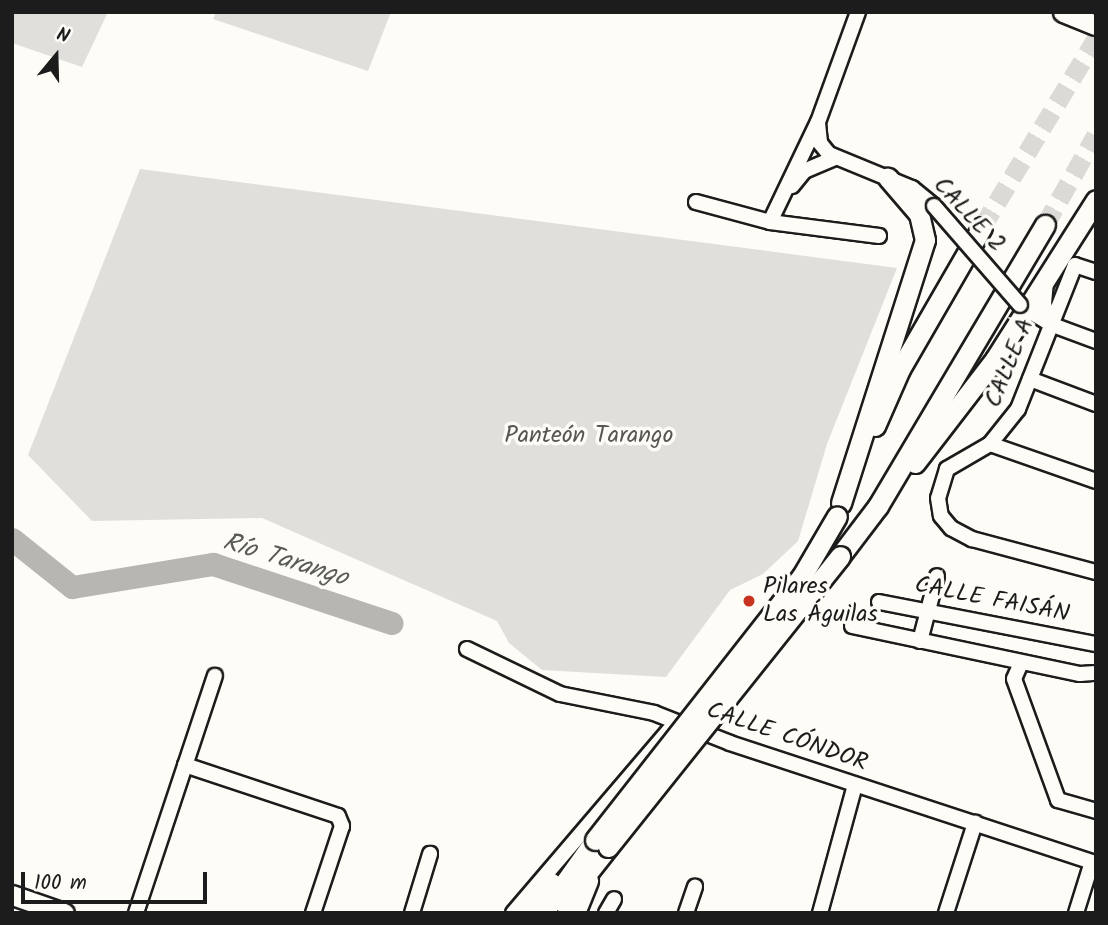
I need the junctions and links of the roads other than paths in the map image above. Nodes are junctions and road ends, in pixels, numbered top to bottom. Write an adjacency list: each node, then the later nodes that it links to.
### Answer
1 (858, 12): 4 (street)
2 (1063, 12): 3 (main road)
3 (1096, 25)
4 (818, 122): 5 (street); 9 (street)
5 (835, 159): 6 (street, CALLE 2); 9 (street)
6 (888, 178): 16 (street, CALLE 2, bridge); 24 (main road)
7 (1096, 200): 15 (main road)
8 (696, 202): 10 (street)
9 (776, 206): 10 (street)
10 (770, 222): 13 (street)
11 (1045, 225): 23 (main road)
12 (982, 227): 24 (main road)
13 (879, 236)
14 (1096, 272): 17 (street, CALLE A)
15 (1046, 280): 16 (main road); 17 (street)
16 (1023, 308): 17 (street, CALLE 2); 23 (main road)
17 (1050, 324): 18 (street, CALLE 2); 19 (street, CALLE A)
18 (1096, 341)
19 (1030, 379): 20 (street); 21 (street, CALLE A)
20 (1096, 404)
21 (990, 444): 22 (street); 25 (street, CALLE A)
22 (1096, 481)
23 (878, 506): 41 (main road, bridge)
24 (839, 509): 41 (main road, bridge)
25 (1096, 572)
26 (937, 576): 28 (street)
27 (879, 602): 28 (street, CALLE FAISÁN)
28 (926, 610): 30 (street); 31 (street, CALLE FAISÁN)
29 (852, 626): 30 (street)
30 (920, 641): 33 (street)
31 (1096, 644)
32 (467, 649): 36 (street, CALLE CÓNDOR)
33 (1021, 663): 34 (street); 39 (street)
34 (1096, 673)
35 (215, 676): 37 (street)
36 (676, 722): 38 (street, CALLE CÓNDOR); 53 (street)
37 (185, 765): 50 (street); 51 (street)
38 (855, 785): 40 (street, CALLE CÓNDOR); 60 (street)
39 (1096, 811)
40 (975, 823): 43 (street, CALLE CÓNDOR); 61 (street)
41 (601, 843): 44 (main road); 45 (main road)
42 (430, 854): 52 (street)
43 (1094, 862): 62 (street)
44 (595, 863): 56 (main road); 57 (main road)
45 (567, 875): 54 (main road); 55 (main road)
46 (695, 887): 59 (street)
47 (12, 895): 49 (main road)
48 (614, 898): 58 (street)
49 (64, 913)
50 (136, 913)
51 (313, 913)
52 (411, 913)
53 (513, 913)
54 (525, 913)
55 (543, 913)
56 (558, 913)
57 (575, 913)
58 (606, 913)
59 (686, 913)
60 (820, 913)
61 (946, 913)
62 (1076, 913)

